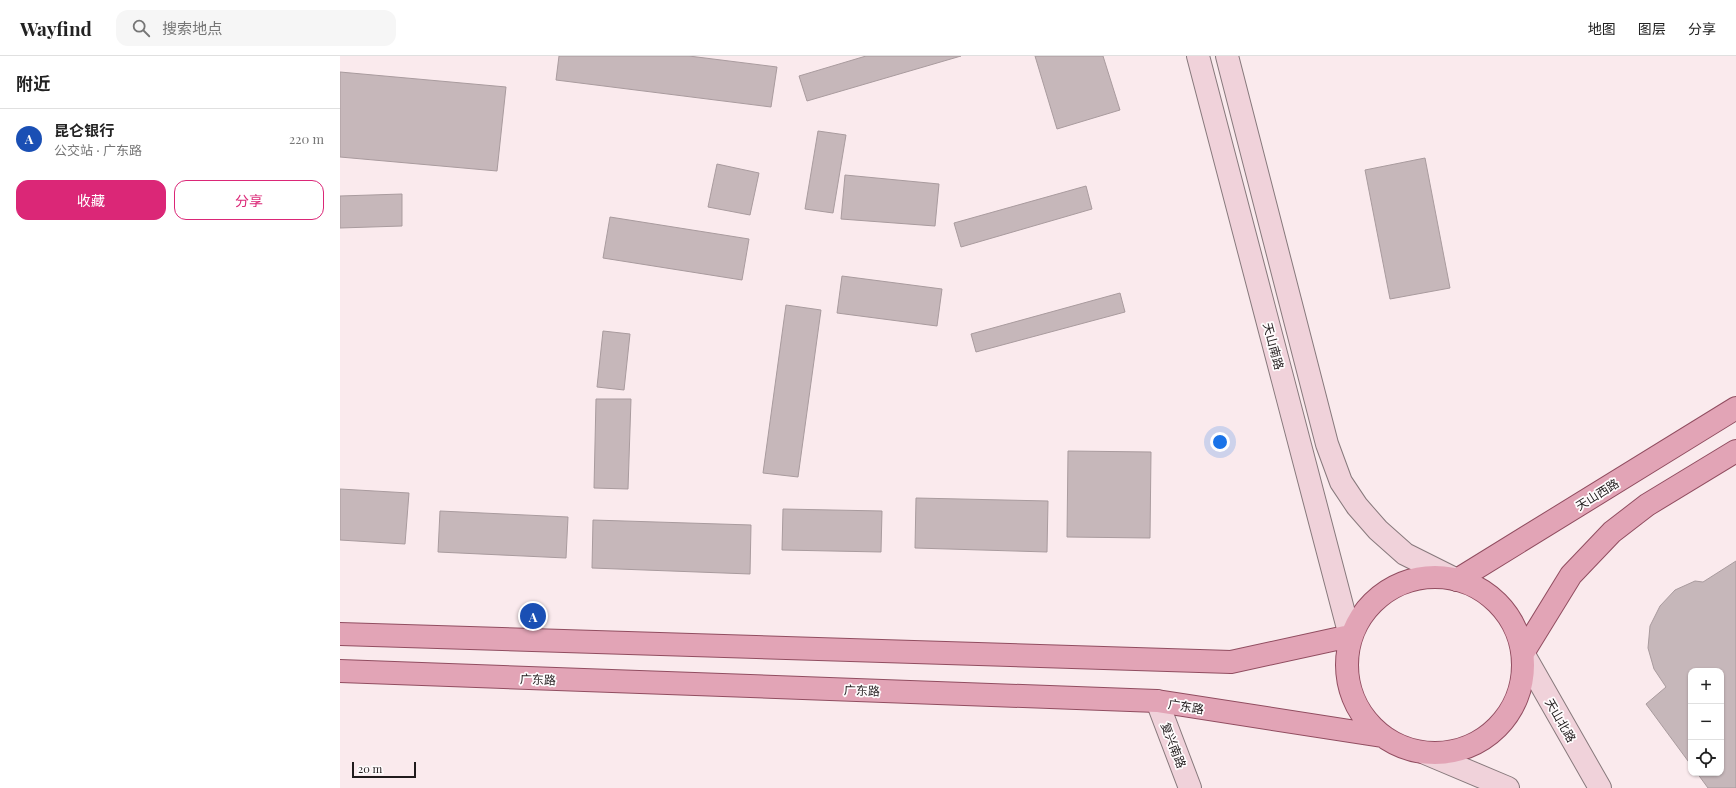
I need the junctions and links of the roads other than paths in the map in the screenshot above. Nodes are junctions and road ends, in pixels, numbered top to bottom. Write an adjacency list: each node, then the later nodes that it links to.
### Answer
1 (1198, 56): 7 (main road, 天山南路)
2 (1227, 56): 5 (main road)
3 (1736, 408): 5 (main road, 天山西路)
4 (1736, 451): 8 (main road)
5 (1457, 580): 7 (main road); 8 (main road)
6 (340, 634): 7 (main road)
7 (1350, 636): 11 (main road)
8 (1523, 653): 12 (main road); 15 (main road, 天山北路)
9 (340, 671): 10 (main road, 广东路)
10 (1157, 701): 11 (main road, 广东路); 13 (main road, 复兴南路)
11 (1382, 736): 12 (main road)
12 (1425, 753): 14 (main road)
13 (1190, 788)
14 (1508, 788)
15 (1600, 788)

